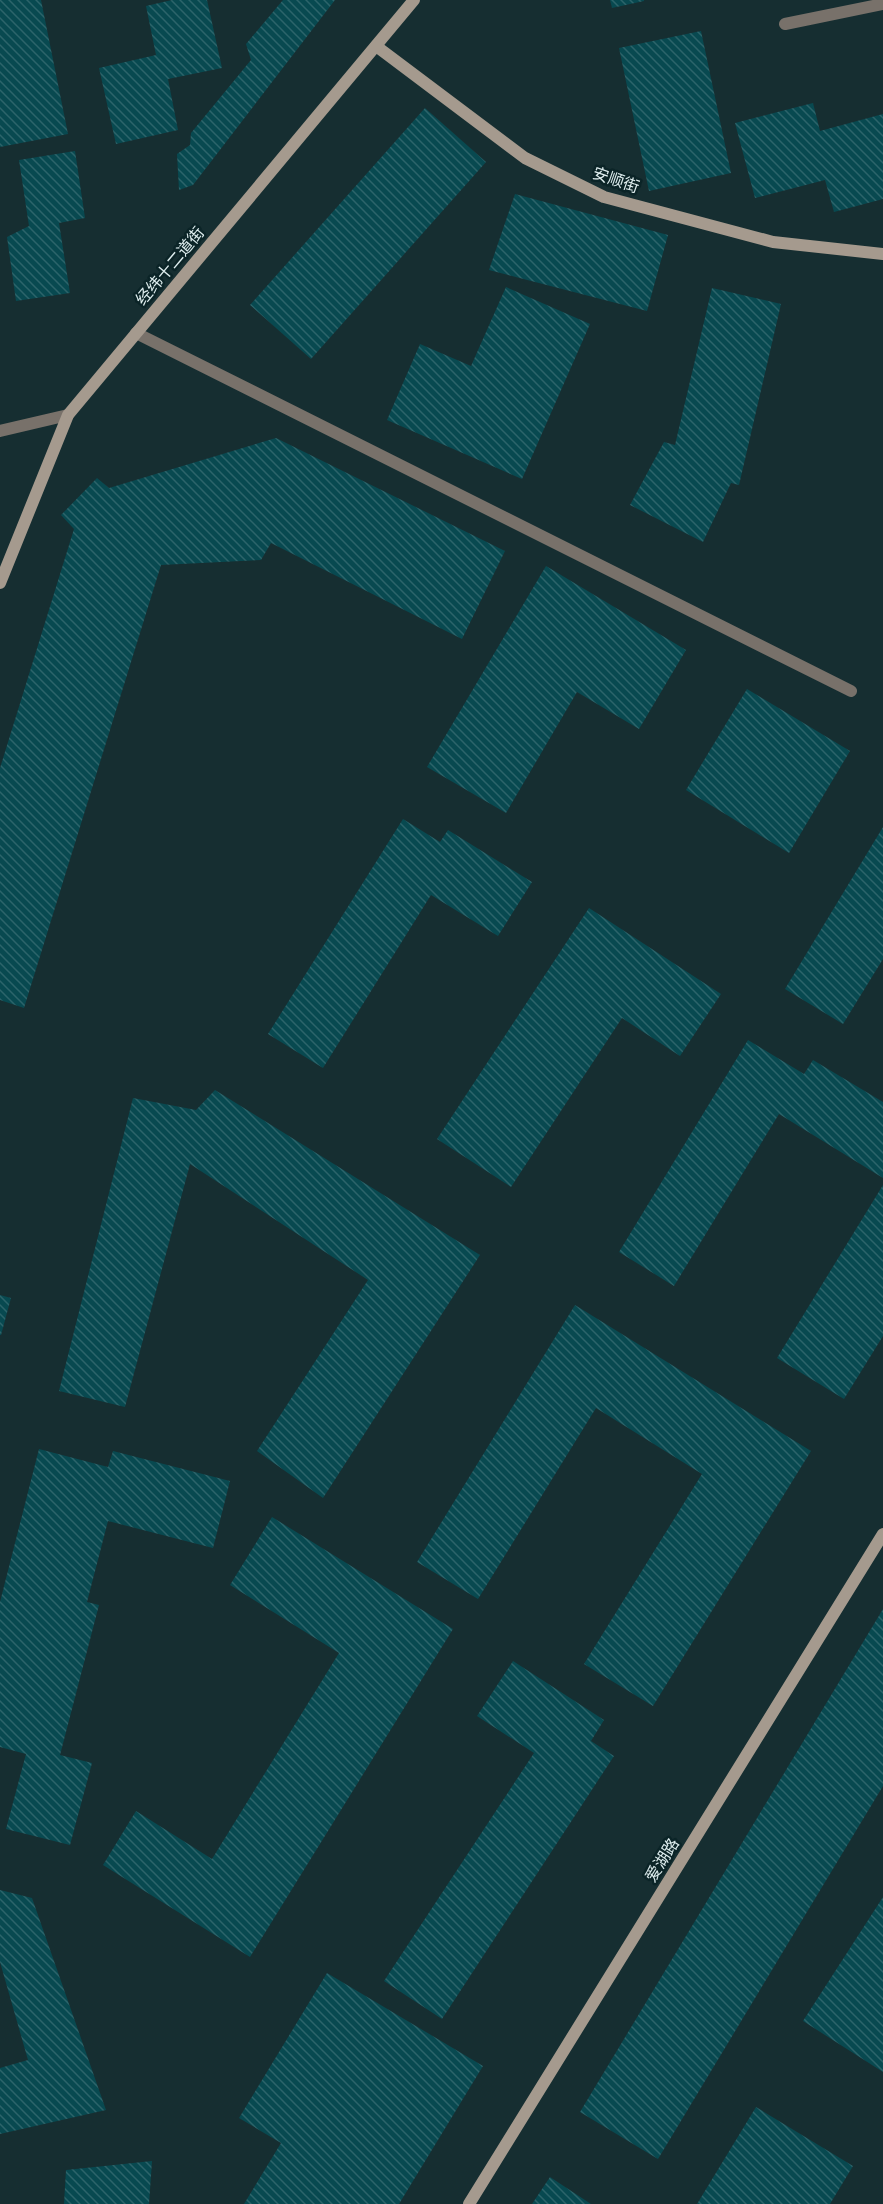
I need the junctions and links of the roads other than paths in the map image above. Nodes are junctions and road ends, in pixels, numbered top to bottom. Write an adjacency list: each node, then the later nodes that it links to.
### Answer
1 (414, 0): 4 (street, 经纬十二道街)
2 (883, 4): 3 (street)
3 (785, 24)
4 (376, 46): 5 (street, 安顺街); 6 (street, 经纬十二道街)
5 (883, 254)
6 (136, 333): 7 (street, 经纬十二道街); 10 (street)
7 (68, 415): 8 (street); 9 (street, 经纬十二道街)
8 (0, 431)
9 (0, 583)
10 (851, 691)
11 (883, 1534): 12 (street, 爱湖路)
12 (469, 2204)

